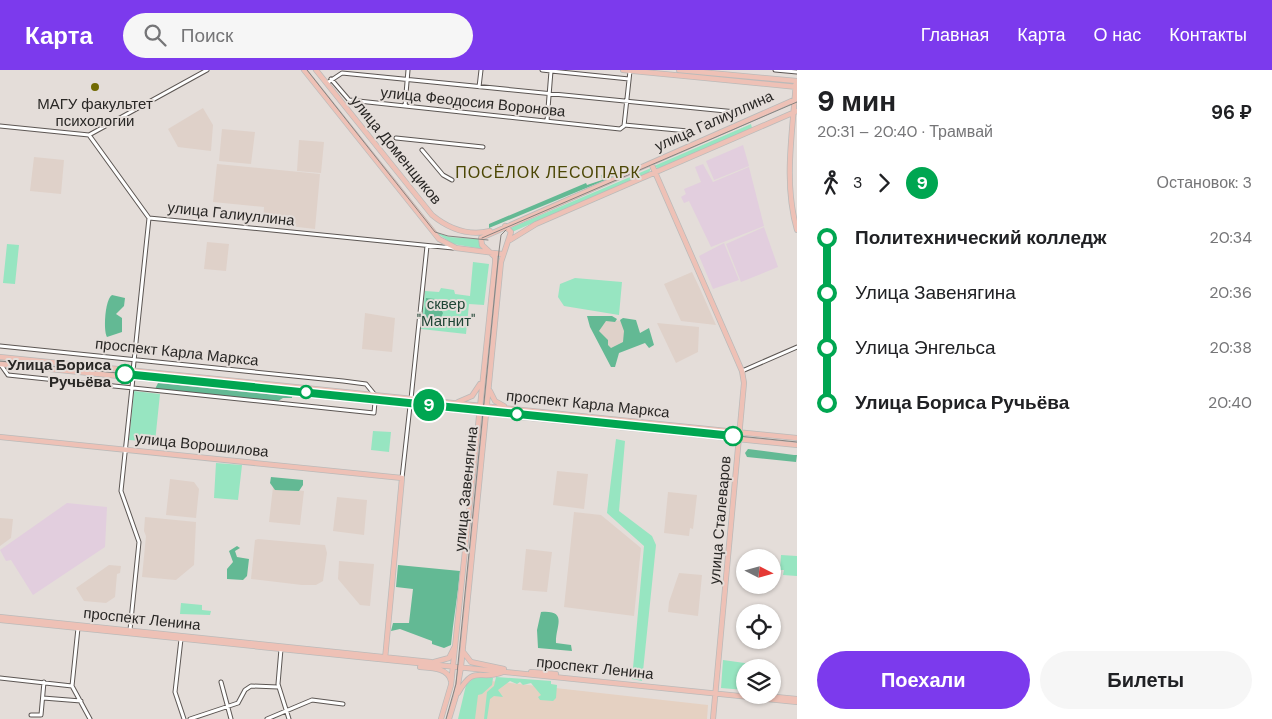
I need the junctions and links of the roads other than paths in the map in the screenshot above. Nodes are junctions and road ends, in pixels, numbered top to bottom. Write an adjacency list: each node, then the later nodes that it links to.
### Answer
1 (207, 70): 31 (street)
2 (304, 70): 43 (main road, улица Доменщиков)
3 (316, 70): 17 (main road, улица Доменщиков)
4 (408, 70): 16 (street)
5 (481, 70): 19 (street)
6 (542, 70): 11 (street)
7 (623, 70): 12 (main road)
8 (679, 70): 18 (main road)
9 (776, 70): 14 (street)
10 (342, 71): 16 (street); 17 (street)
11 (551, 71): 15 (street); 21 (street)
12 (630, 71): 13 (main road); 15 (street)
13 (655, 72): 20 (main road)
14 (797, 72)
15 (629, 79): 23 (street)
16 (407, 80): 19 (street); 24 (street)
17 (329, 81): 24 (street, улица Феодосия Воронова); 40 (main road, улица Доменщиков)
18 (797, 81): 20 (main road)
19 (479, 87): 21 (street)
20 (796, 87): 22 (main road)
21 (550, 94): 23 (street); 27 (street)
22 (796, 99): 25 (main road); 35 (main road, улица Галиуллина)
23 (626, 101): 26 (street); 29 (street)
24 (405, 106): 27 (street, улица Феодосия Воронова)
25 (796, 111): 36 (main road, улица Галиуллина); 41 (main road)
26 (736, 112)
27 (547, 121): 29 (street, улица Феодосия Воронова)
28 (0, 126): 31 (street)
29 (623, 127): 30 (street, улица Феодосия Воронова)
30 (688, 131)
31 (89, 135): 38 (street, улица Галиуллина)
32 (396, 138): 33 (street)
33 (483, 147)
34 (422, 150): 37 (street)
35 (651, 163): 36 (main road, улица Сталеваров); 39 (main road, улица Галиуллина)
36 (655, 173): 42 (main road, улица Галиуллина); 53 (main road, улица Сталеваров)
37 (452, 180)
38 (149, 218): 44 (street, улица Галиуллина); 50 (street)
39 (505, 226): 40 (main road, улица Галиуллина); 42 (main road)
40 (497, 229): 45 (main road, улица Галиуллина)
41 (797, 230)
42 (507, 242): 46 (main road)
43 (442, 244): 44 (street, улица Галиуллина); 45 (main road, улица Доменщиков)
44 (427, 246): 59 (street)
45 (491, 252): 46 (main road); 55 (main road, улица Завенягина)
46 (502, 254): 56 (main road, улица Завенягина)
47 (0, 346): 50 (street, проспект Карла Маркса)
48 (797, 347): 53 (street)
49 (0, 357): 52 (main road, проспект Карла Маркса)
50 (134, 360): 52 (street); 58 (street, проспект Карла Маркса)
51 (0, 364): 54 (main road, проспект Карла Маркса); 57 (street, проспект Карла Маркса)
52 (133, 371): 54 (main road); 58 (main road, проспект Карла Маркса)
53 (742, 371): 68 (main road, улица Сталеваров)
54 (133, 378): 57 (street); 60 (main road, проспект Карла Маркса)
55 (482, 378): 61 (main road); 62 (main road, улица Завенягина)
56 (488, 386): 64 (main road, улица Завенягина); 65 (main road)
57 (132, 388): 60 (street, проспект Карла Маркса); 73 (street)
58 (376, 395): 59 (main road, проспект Карла Маркса)
59 (411, 399): 61 (main road, проспект Карла Маркса)
60 (375, 402): 63 (main road, проспект Карла Маркса)
61 (454, 403): 62 (main road, проспект Карла Маркса)
62 (480, 405): 64 (main road, проспект Карла Маркса); 66 (main road, улица Завенягина)
63 (410, 406): 66 (main road, проспект Карла Маркса); 74 (street)
64 (487, 406): 65 (main road, проспект Карла Маркса); 67 (main road, улица Завенягина)
65 (510, 408): 68 (main road, проспект Карла Маркса)
66 (479, 414): 67 (main road, проспект Карла Маркса); 79 (main road, улица Завенягина)
67 (486, 414): 71 (main road, проспект Карла Маркса); 80 (main road, улица Завенягина)
68 (741, 433): 70 (main road, проспект Карла Маркса); 71 (main road, улица Сталеваров)
69 (0, 436): 73 (main road, улица Ворошилова)
70 (797, 438)
71 (741, 439): 72 (main road, проспект Карла Маркса); 93 (main road, улица Сталеваров)
72 (797, 445)
73 (126, 450): 74 (main road, улица Ворошилова); 77 (street)
74 (402, 478): 82 (main road)
75 (0, 618): 76 (main road, проспект Ленина)
76 (78, 626): 77 (main road, проспект Ленина); 91 (street)
77 (129, 632): 78 (main road, проспект Ленина); 81 (main road, проспект Ленина)
78 (181, 639): 81 (main road, проспект Ленина); 105 (street)
79 (456, 642): 83 (main road); 84 (main road, улица Завенягина)
80 (463, 643): 85 (main road, улица Завенягина); 86 (main road, проспект Ленина)
81 (281, 647): 82 (main road, проспект Ленина); 92 (street)
82 (387, 659): 83 (main road, проспект Ленина); 84 (main road, проспект Ленина); 90 (main road, проспект Ленина)
83 (434, 662): 84 (main road, проспект Ленина)
84 (453, 665): 85 (main road, проспект Ленина); 90 (main road, улица Завенягина)
85 (461, 666): 86 (main road, проспект Ленина); 95 (main road, улица Завенягина)
86 (504, 670): 93 (main road, проспект Ленина); 95 (main road, улица Завенягина)
87 (0, 678): 88 (street)
88 (44, 682): 91 (street); 96 (street)
89 (221, 682): 101 (street)
90 (451, 685): 110 (main road, улица Завенягина)
91 (72, 686): 99 (street)
92 (278, 688): 101 (street); 102 (street)
93 (715, 692): 94 (main road, проспект Ленина); 98 (main road, проспект Ленина); 112 (main road, улица Сталеваров)
94 (736, 693)
95 (456, 696): 111 (main road, улица Завенягина)
96 (43, 698): 99 (street); 103 (street)
97 (781, 698): 98 (main road, проспект Ленина)
98 (797, 700)
99 (81, 702): 104 (street)
100 (343, 704): 102 (street)
101 (227, 708): 106 (street); 107 (street)
102 (286, 712): 108 (street); 109 (street)
103 (31, 715)
104 (90, 719)
105 (184, 719)
106 (190, 719)
107 (231, 719)
108 (267, 719)
109 (289, 719)
110 (441, 719)
111 (449, 719)
112 (713, 719)

